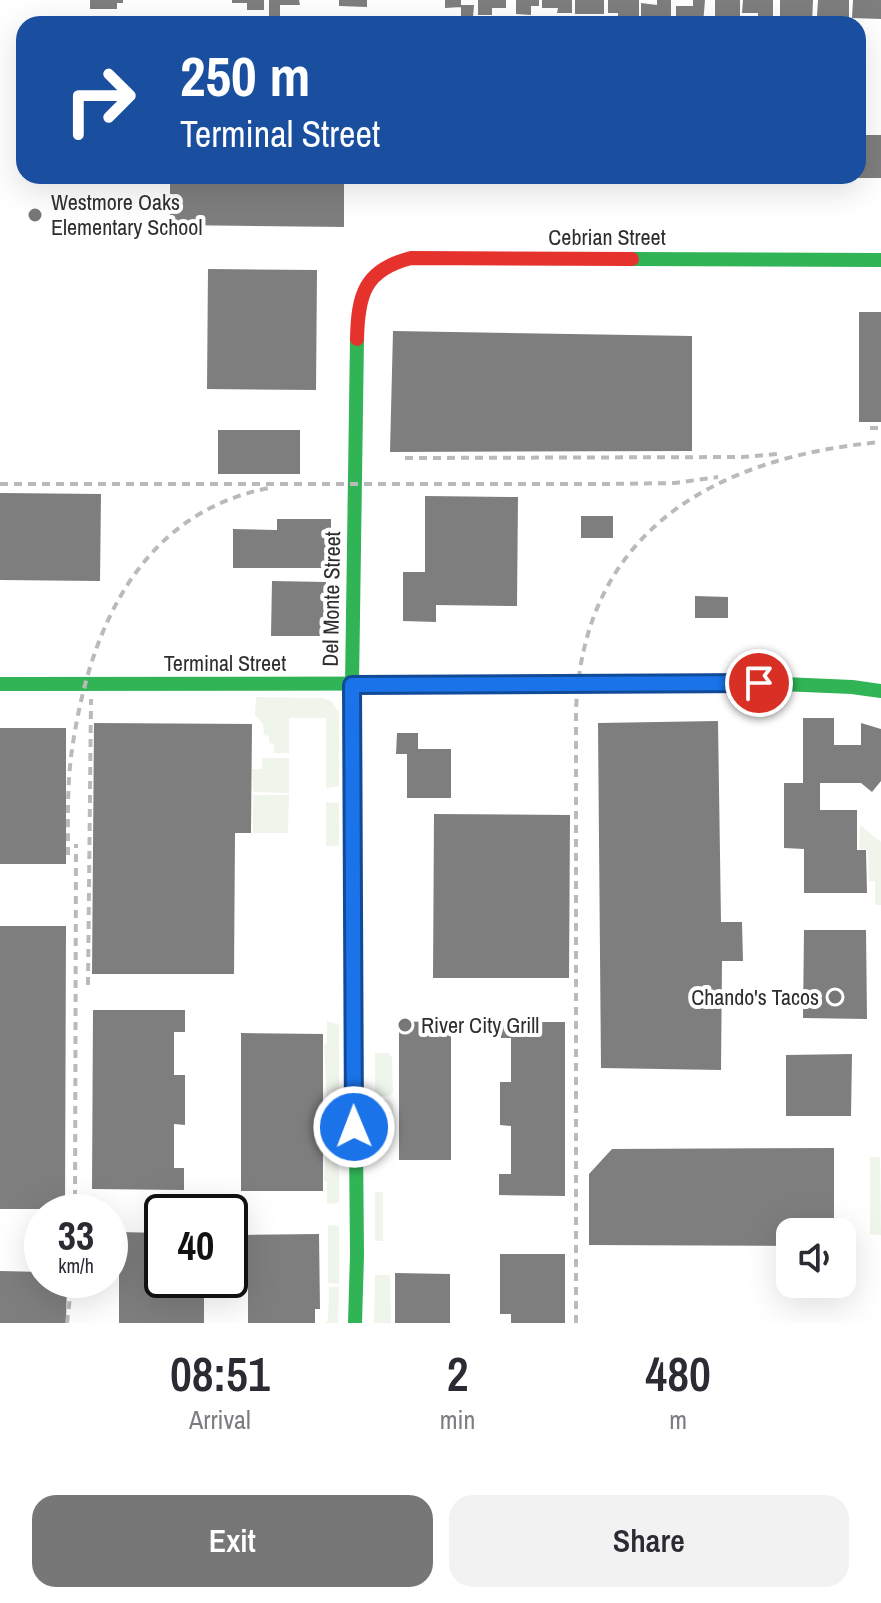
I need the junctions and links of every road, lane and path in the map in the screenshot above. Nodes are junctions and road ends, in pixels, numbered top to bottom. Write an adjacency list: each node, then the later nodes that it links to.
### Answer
1 (881, 260): 2 (street, Cebrian Street)
2 (358, 307): 4 (street, Del Monte Street)
3 (0, 684): 4 (street, Terminal Street)
4 (352, 685): 5 (street, Terminal Street); 6 (street, Del Monte Street)
5 (881, 691)
6 (355, 1323)

